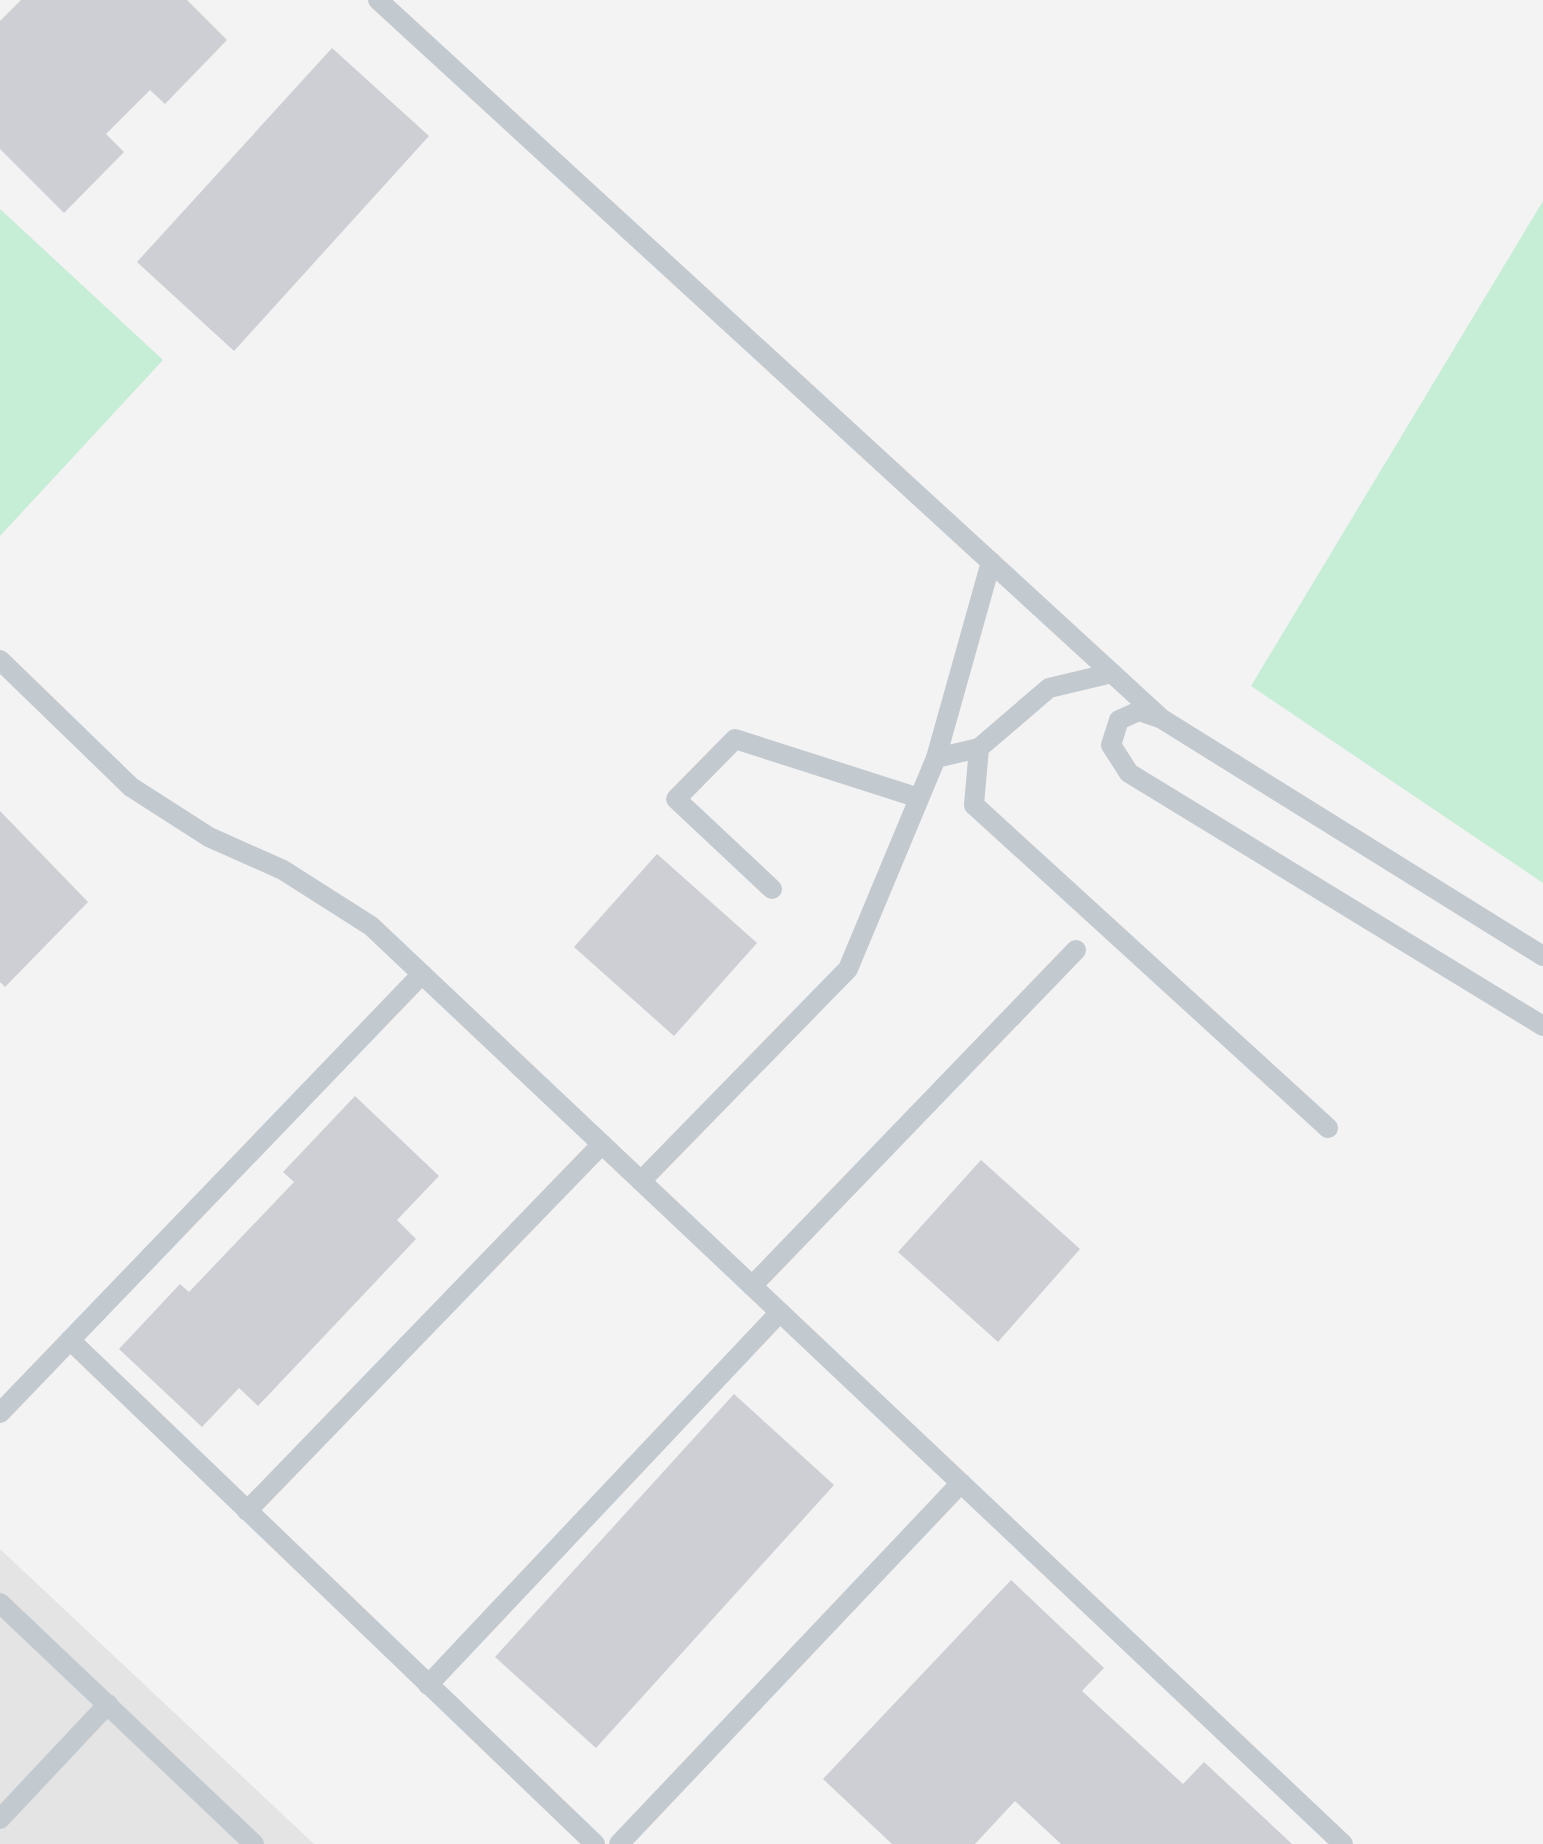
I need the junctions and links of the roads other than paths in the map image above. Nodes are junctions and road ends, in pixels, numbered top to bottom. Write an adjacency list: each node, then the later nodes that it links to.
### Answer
1 (378, 0): 2 (lane)
2 (991, 562): 4 (lane); 7 (lane)
3 (0, 660): 12 (lane)
4 (1112, 673): 5 (lane); 6 (lane)
5 (1162, 719): 11 (lane); 13 (lane)
6 (980, 748): 7 (lane); 14 (lane)
7 (936, 758): 8 (lane)
8 (919, 798): 9 (lane); 16 (lane)
9 (772, 889)
10 (1076, 950): 17 (lane)
11 (1543, 956)
12 (422, 974): 15 (lane); 19 (lane)
13 (1543, 1026)
14 (1328, 1128)
15 (602, 1144): 16 (lane); 22 (lane)
16 (641, 1181): 17 (lane)
17 (752, 1286): 18 (lane)
18 (780, 1312): 21 (lane); 24 (lane)
19 (70, 1340): 20 (lane); 22 (lane)
20 (0, 1413)
21 (961, 1483): 29 (lane); 30 (lane)
22 (247, 1511): 24 (lane)
23 (0, 1603): 25 (lane)
24 (428, 1684): 28 (lane)
25 (108, 1704): 26 (lane); 27 (lane)
26 (0, 1819)
27 (254, 1844)
28 (595, 1844)
29 (619, 1844)
30 (1343, 1844)

